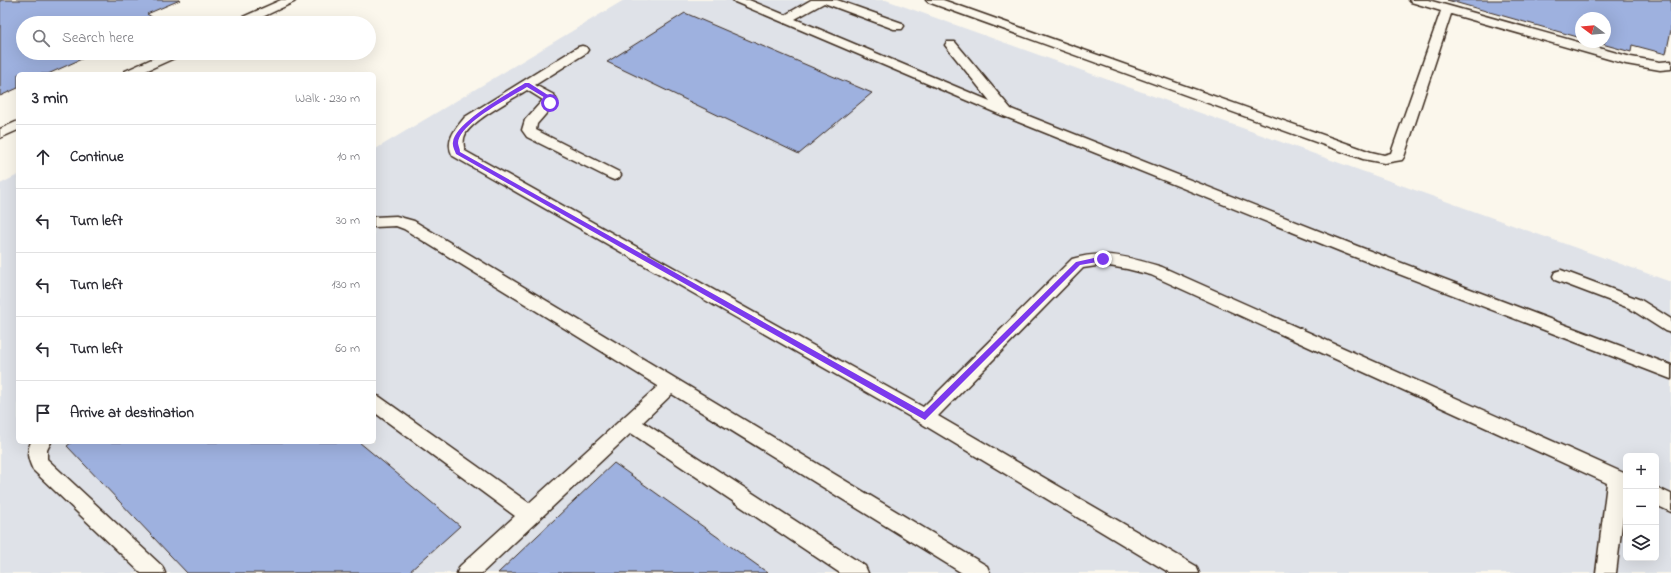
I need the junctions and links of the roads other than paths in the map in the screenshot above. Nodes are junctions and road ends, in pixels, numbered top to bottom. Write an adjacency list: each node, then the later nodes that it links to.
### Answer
1 (290, 0): 7 (lane)
2 (739, 0): 8 (lane)
3 (825, 0): 8 (lane); 9 (lane)
4 (932, 0): 6 (lane)
5 (1415, 0): 6 (lane)
6 (1447, 10): 13 (lane)
7 (255, 16)
8 (787, 19): 16 (lane)
9 (898, 26)
10 (951, 45): 16 (lane)
11 (582, 50): 15 (lane)
12 (160, 60): 14 (lane)
13 (1671, 64)
14 (133, 72)
15 (527, 84): 19 (lane); 26 (lane)
16 (1006, 112): 23 (lane)
17 (16, 126): 18 (lane)
18 (0, 134)
19 (614, 175)
20 (376, 222): 24 (lane)
21 (1561, 276): 22 (lane)
22 (1671, 327)
23 (1671, 372)
24 (670, 385): 27 (lane); 36 (lane)
25 (376, 403): 32 (lane)
26 (925, 416): 29 (lane); 37 (lane)
27 (630, 423): 32 (lane); 35 (lane)
28 (40, 444): 33 (lane)
29 (1622, 481): 38 (lane)
30 (1659, 497): 31 (lane)
31 (1671, 503)
32 (530, 515): 34 (lane)
33 (156, 573)
34 (467, 573)
35 (858, 573)
36 (980, 573)
37 (1189, 573)
38 (1606, 573)

